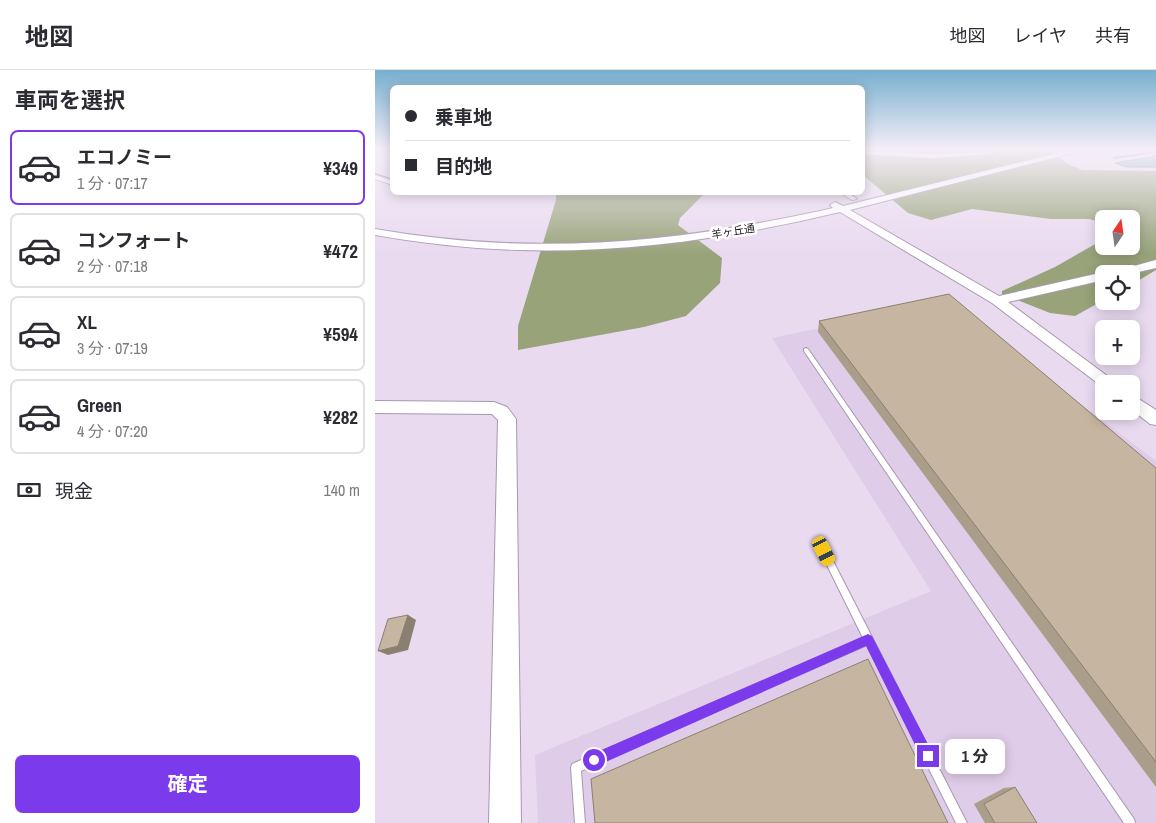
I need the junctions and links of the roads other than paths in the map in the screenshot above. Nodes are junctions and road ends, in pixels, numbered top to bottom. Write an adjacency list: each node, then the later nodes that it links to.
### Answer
1 (913, 184): 4 (main road, 羊ヶ丘通)
2 (932, 184): 5 (main road, 羊ヶ丘通)
3 (848, 195): 4 (street)
4 (854, 198): 5 (main road, 羊ヶ丘通)
5 (837, 206): 6 (main road, 羊ヶ丘通); 7 (main road, 羊ヶ丘通); 11 (main road)
6 (375, 225)
7 (375, 232)
8 (1156, 264): 9 (main road)
9 (1140, 268)
10 (1095, 278): 11 (main road)
11 (997, 300): 13 (main road)
12 (806, 350): 22 (lane)
13 (1098, 375)
14 (375, 407): 19 (main road)
15 (1140, 407): 16 (main road)
16 (1156, 419)
17 (824, 551): 18 (lane)
18 (868, 640): 20 (lane); 21 (lane)
19 (505, 823)
20 (580, 823)
21 (962, 823)
22 (1130, 823)

